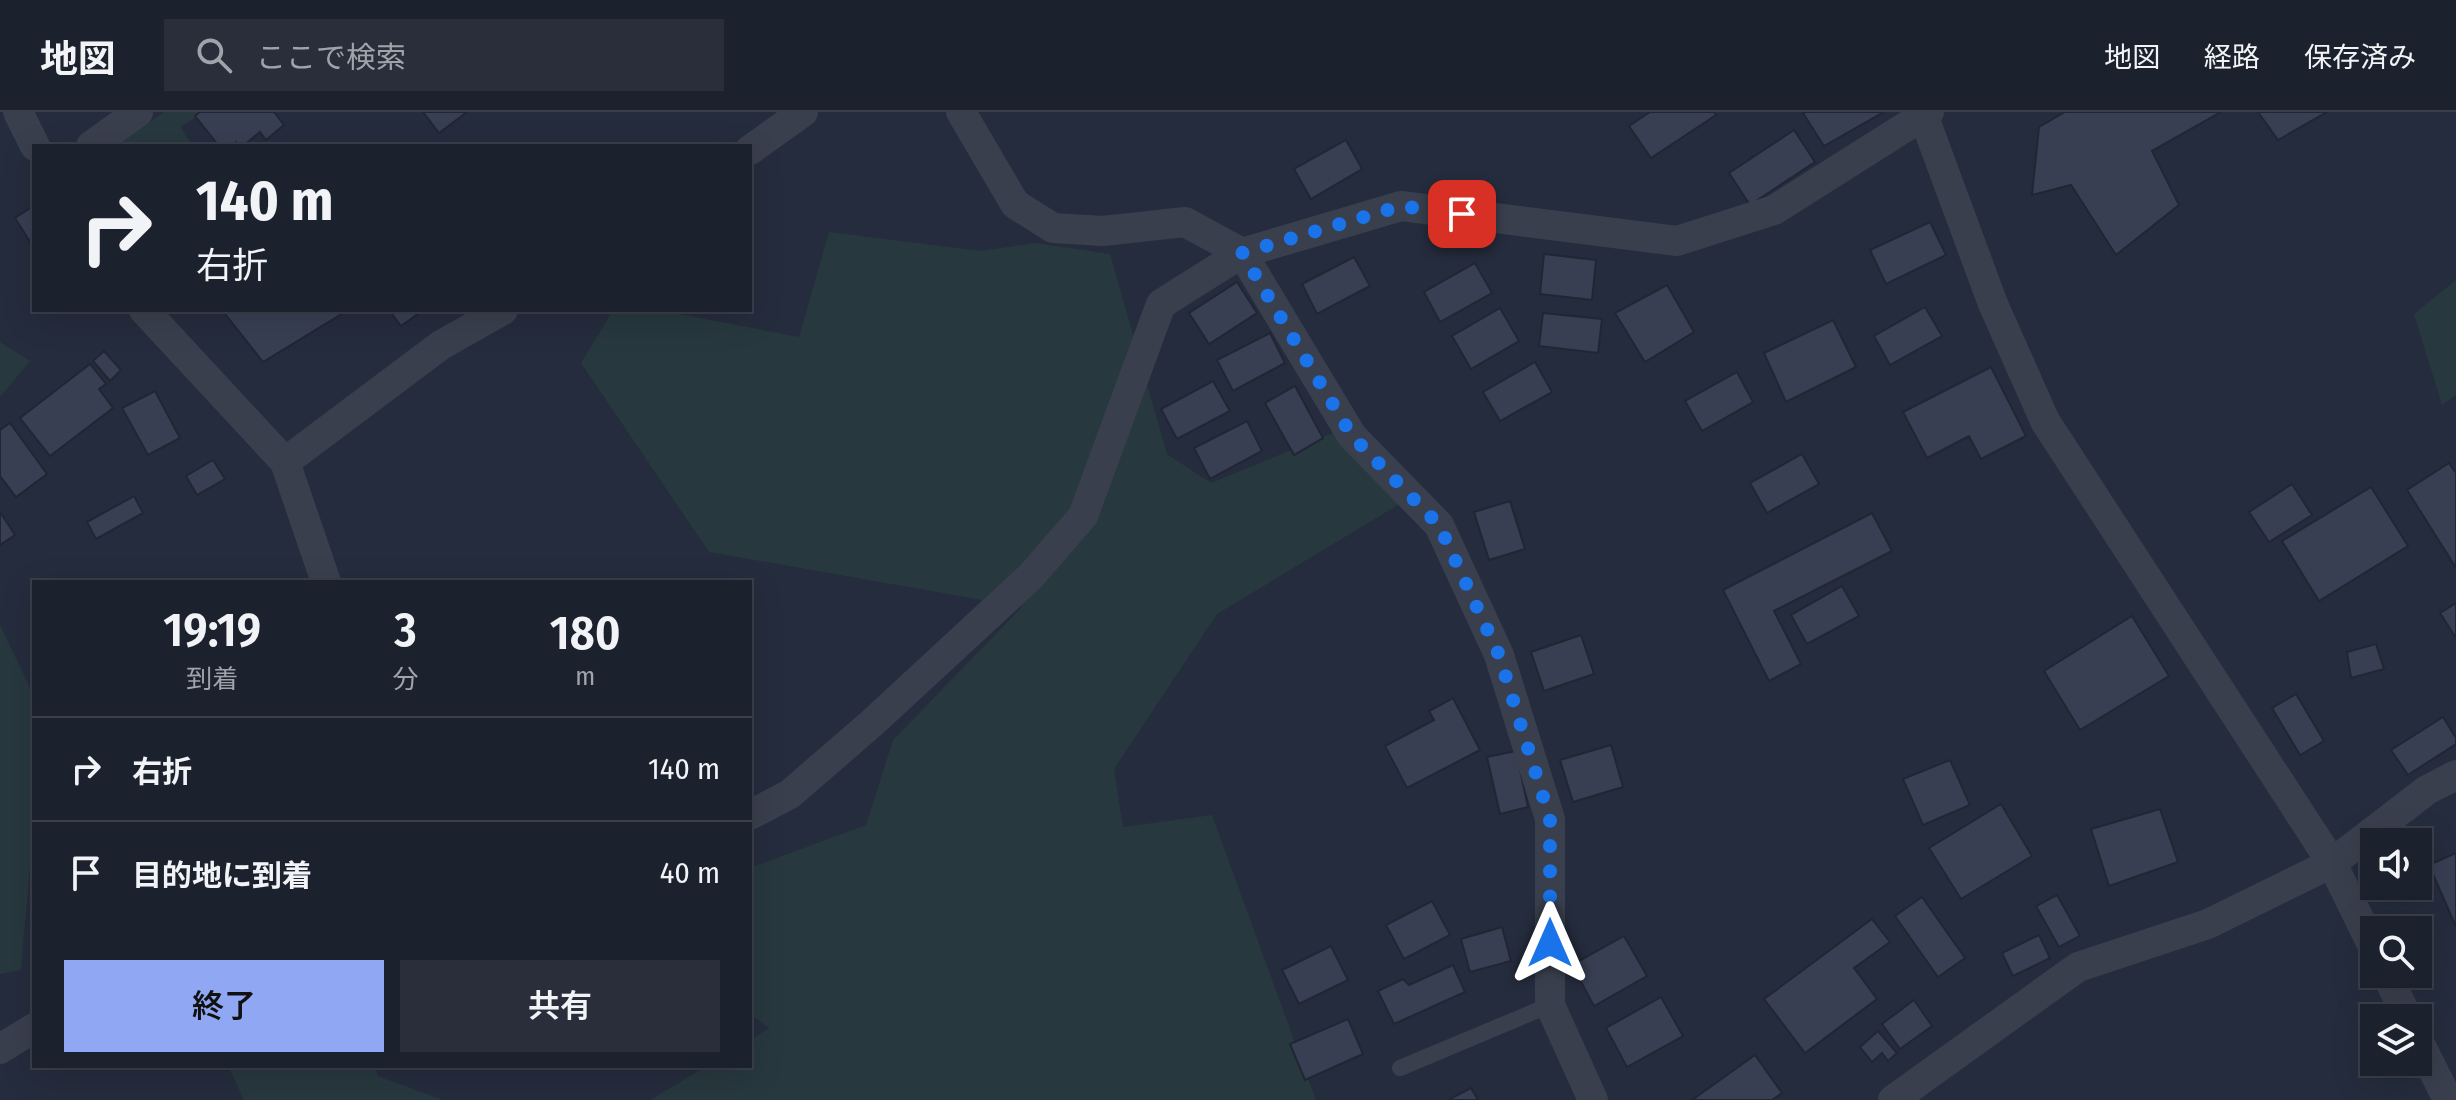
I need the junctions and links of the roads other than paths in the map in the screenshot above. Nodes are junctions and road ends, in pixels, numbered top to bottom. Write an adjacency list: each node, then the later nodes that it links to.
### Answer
1 (18, 112): 6 (street)
2 (138, 112): 7 (street)
3 (803, 112): 8 (street)
4 (961, 112): 9 (street)
5 (1925, 113): 9 (street); 16 (street)
6 (34, 144)
7 (94, 144)
8 (752, 149)
9 (1242, 253): 15 (street); 18 (street)
10 (146, 312): 12 (street)
11 (499, 312): 12 (street)
12 (285, 462): 13 (street)
13 (325, 580)
14 (2456, 775): 16 (street)
15 (752, 814)
16 (2332, 863): 17 (street); 24 (street)
17 (2360, 920)
18 (1550, 1005): 21 (lane); 23 (street)
19 (32, 1029): 20 (street)
20 (1, 1046)
21 (1400, 1068)
22 (2432, 1068): 25 (street)
23 (1593, 1100)
24 (1893, 1100)
25 (2448, 1100)

